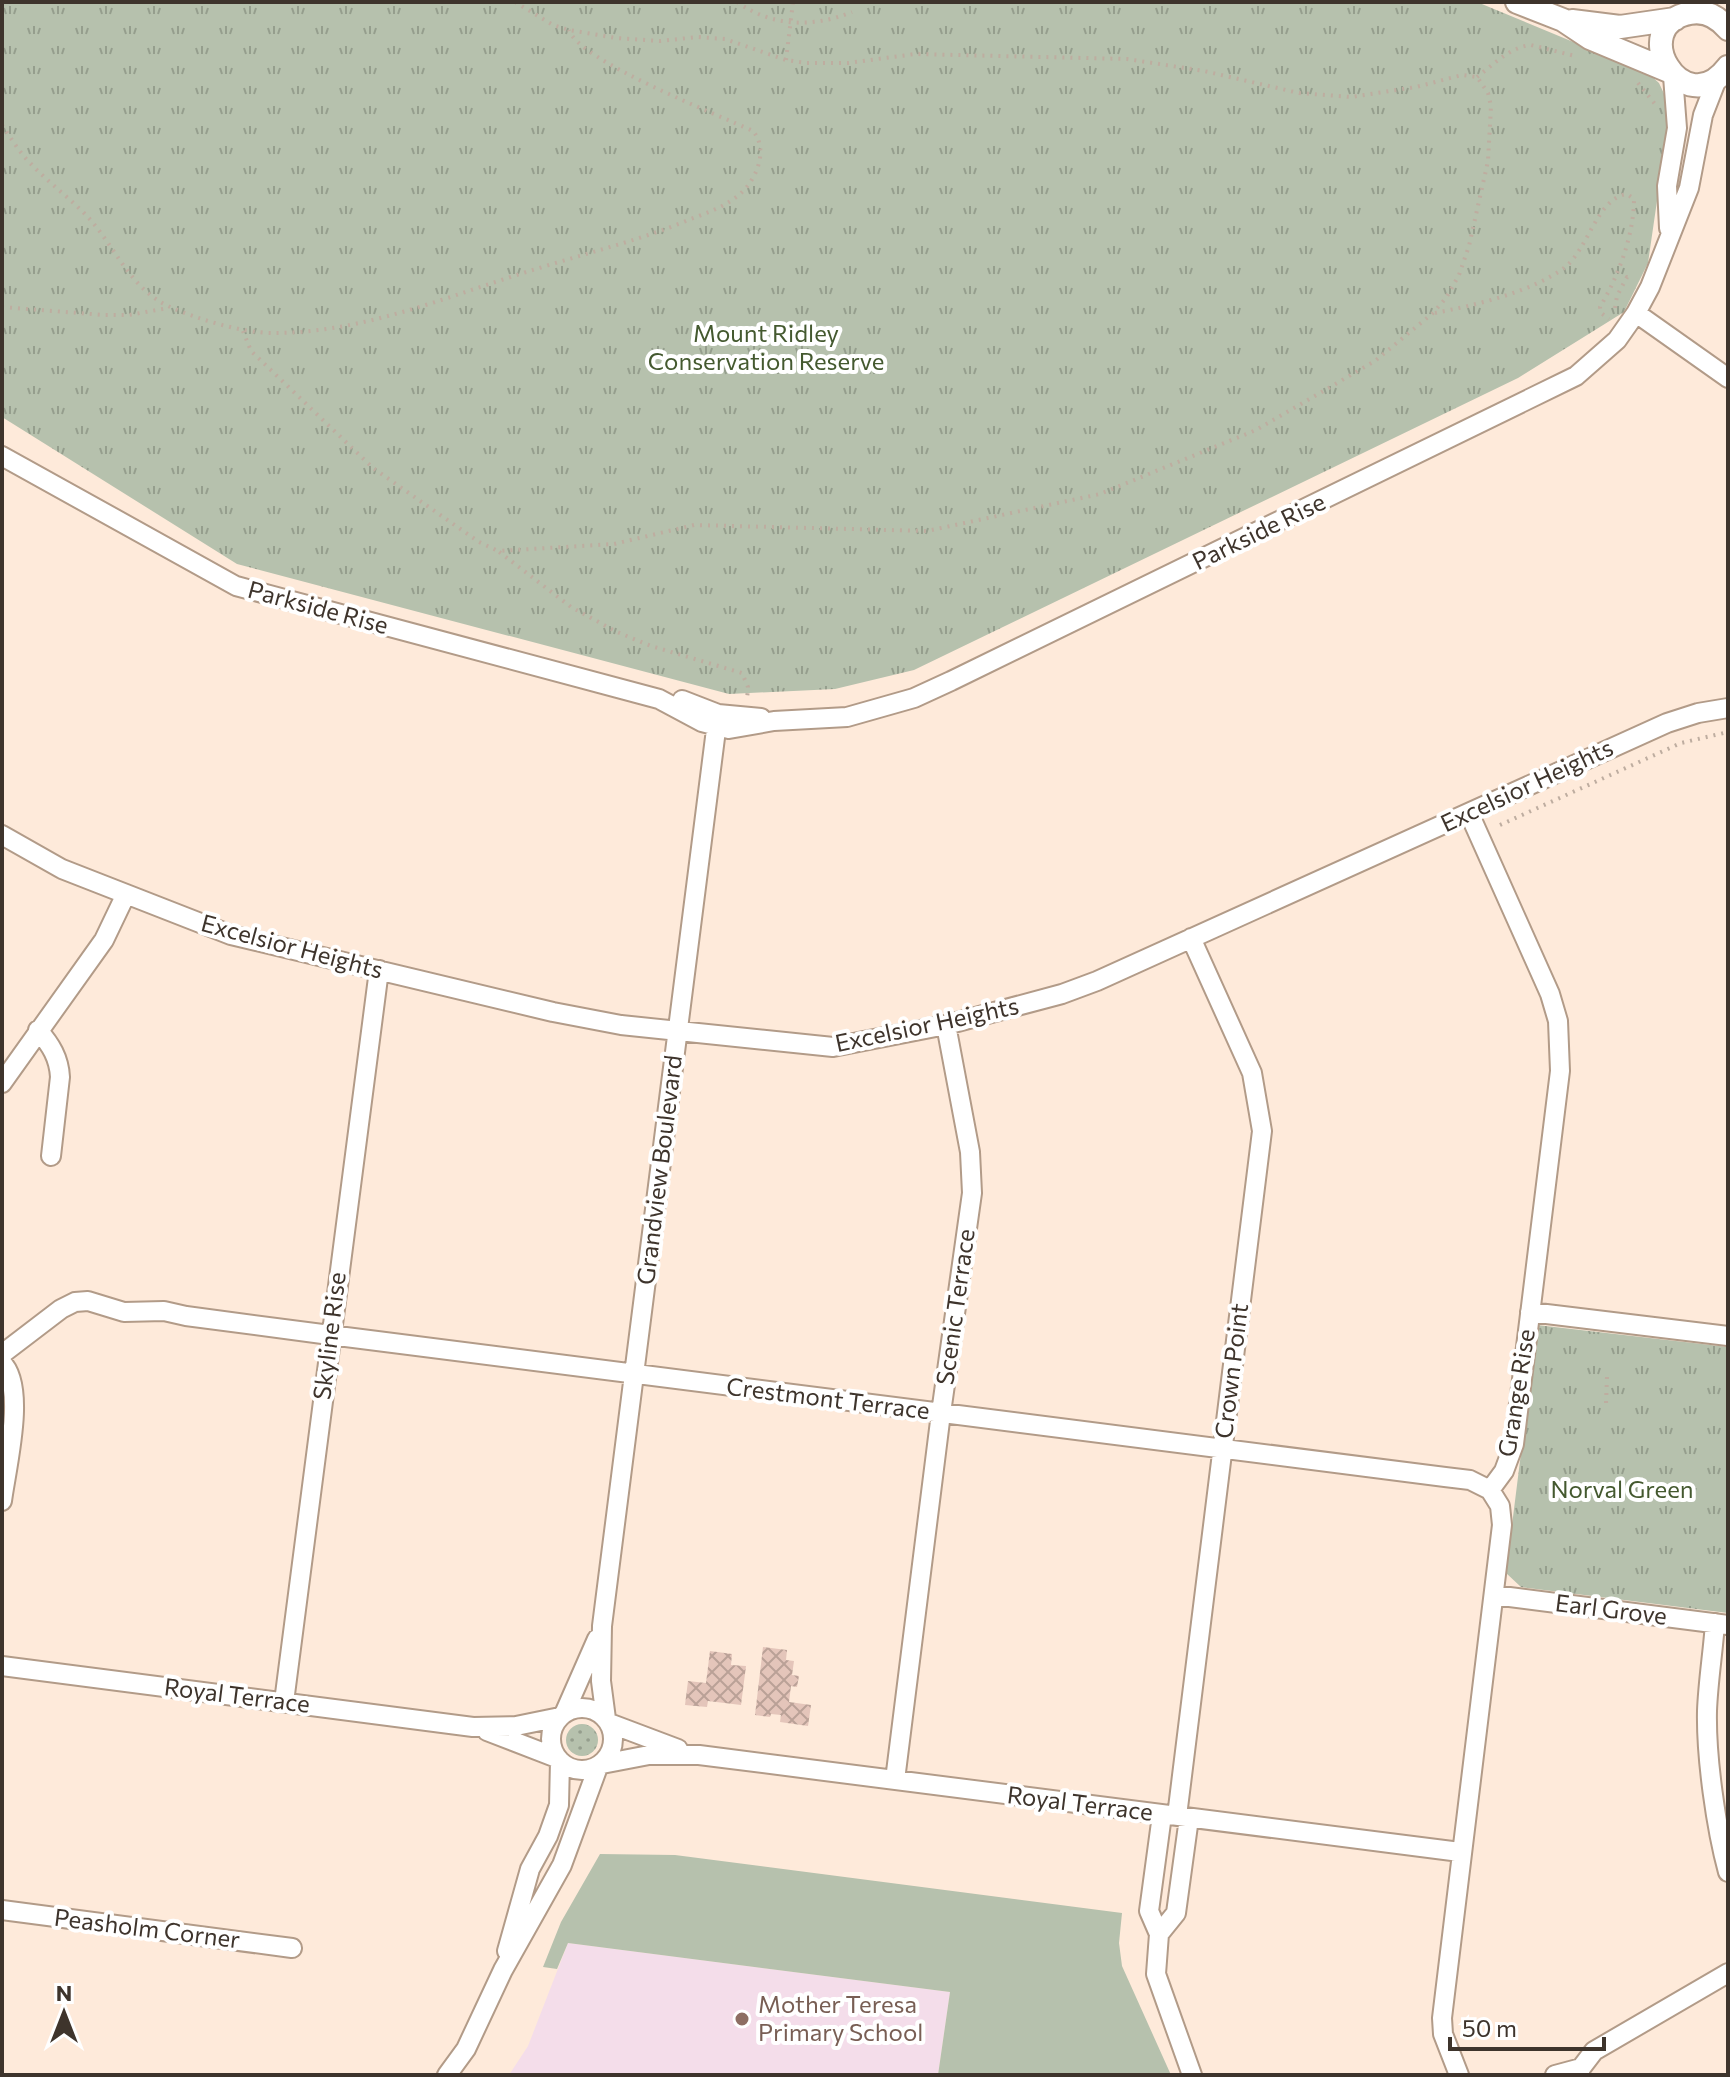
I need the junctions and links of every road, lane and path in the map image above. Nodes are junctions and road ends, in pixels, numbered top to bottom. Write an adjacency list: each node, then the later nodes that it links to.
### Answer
1 (515, 2): 10 (path)
2 (737, 2): 8 (path)
3 (793, 2): 8 (path)
4 (1517, 2): 7 (street)
5 (852, 12): 8 (path)
6 (1675, 19): 7 (street); 9 (street); 14 (street)
7 (1563, 20): 14 (street)
8 (790, 23): 12 (path)
9 (1726, 25)
10 (569, 30): 12 (path); 25 (path)
11 (1583, 58): 15 (path)
12 (786, 60): 15 (path)
13 (1725, 71): 14 (street); 19 (street, Parkside Rise)
14 (1671, 74): 17 (street, Parkside Rise)
15 (1477, 77): 23 (path)
16 (1627, 77): 17 (path)
17 (1677, 111): 19 (street, Parkside Rise)
18 (2, 125): 22 (path)
19 (1669, 235): 20 (street, Parkside Rise)
20 (1650, 287): 23 (path); 24 (street, Parkside Rise)
21 (2, 307): 22 (path)
22 (171, 307): 25 (path)
23 (1433, 313): 28 (path)
24 (1636, 313): 26 (street); 32 (street, Parkside Rise)
25 (243, 331): 28 (path)
26 (1728, 378)
27 (2, 456): 31 (street, Parkside Rise)
28 (498, 551): 30 (path)
29 (1728, 708): 34 (street, Excelsior Heights)
30 (746, 715): 31 (street, Parkside Rise); 32 (street, Parkside Rise)
31 (717, 720): 32 (street, Parkside Rise); 42 (street, Grandview Boulevard)
32 (774, 721)
33 (1728, 732): 35 (path)
34 (1469, 813): 38 (street, Excelsior Heights); 45 (street, Grange Rise)
35 (1500, 825)
36 (2, 835): 37 (street, Excelsior Heights)
37 (126, 894): 39 (street, Excelsior Heights); 41 (street)
38 (1191, 938): 40 (street, Excelsior Heights); 54 (street, Crown Point)
39 (379, 970): 42 (street, Excelsior Heights); 46 (street, Skyline Rise)
40 (946, 1025): 42 (street, Excelsior Heights); 53 (street, Scenic Terrace)
41 (38, 1030): 43 (street); 44 (street)
42 (677, 1032): 50 (street, Grandview Boulevard)
43 (2, 1083)
44 (51, 1156)
45 (1530, 1312): 47 (street); 55 (street, Grange Rise)
46 (330, 1335): 48 (street, Crestmont Terrace); 50 (street, Crestmont Terrace); 61 (street, Skyline Rise)
47 (1728, 1336)
48 (2, 1354)
49 (2, 1363): 56 (street)
50 (634, 1373): 53 (street, Crestmont Terrace); 59 (street, Grandview Boulevard)
51 (1607, 1377): 52 (path)
52 (1606, 1403)
53 (941, 1413): 54 (street, Crestmont Terrace); 68 (street, Scenic Terrace)
54 (1223, 1449): 55 (street, Crestmont Terrace); 69 (street, Crown Point)
55 (1490, 1490): 57 (street, Grange Rise)
56 (2, 1501)
57 (1494, 1595): 58 (street, Earl Grove); 70 (street, Grange Rise)
58 (1722, 1624): 71 (street)
59 (602, 1626): 62 (street, Grandview Boulevard); 63 (street, Grandview Boulevard)
60 (2, 1666): 61 (street, Royal Terrace)
61 (284, 1702): 64 (street, Royal Terrace)
62 (562, 1716): 63 (street); 64 (street, Royal Terrace); 66 (street)
63 (608, 1721): 65 (street, Royal Terrace); 67 (street)
64 (473, 1727): 66 (street, Royal Terrace)
65 (699, 1755): 67 (street, Royal Terrace); 68 (street, Royal Terrace)
66 (558, 1760): 67 (street); 75 (street)
67 (600, 1765): 75 (street)
68 (895, 1780): 69 (street, Royal Terrace)
69 (1176, 1816): 70 (street, Royal Terrace); 73 (street); 73 (street)
70 (1460, 1852): 80 (street, Grange Rise)
71 (1728, 1872)
72 (2, 1910): 74 (street, Peasholm Corner)
73 (1159, 1934): 79 (street)
74 (292, 1948)
75 (503, 1970): 78 (street)
76 (1728, 1973): 77 (street)
77 (1580, 2071): 81 (street)
78 (447, 2075)
79 (1192, 2075)
80 (1459, 2075)
81 (1555, 2075)

